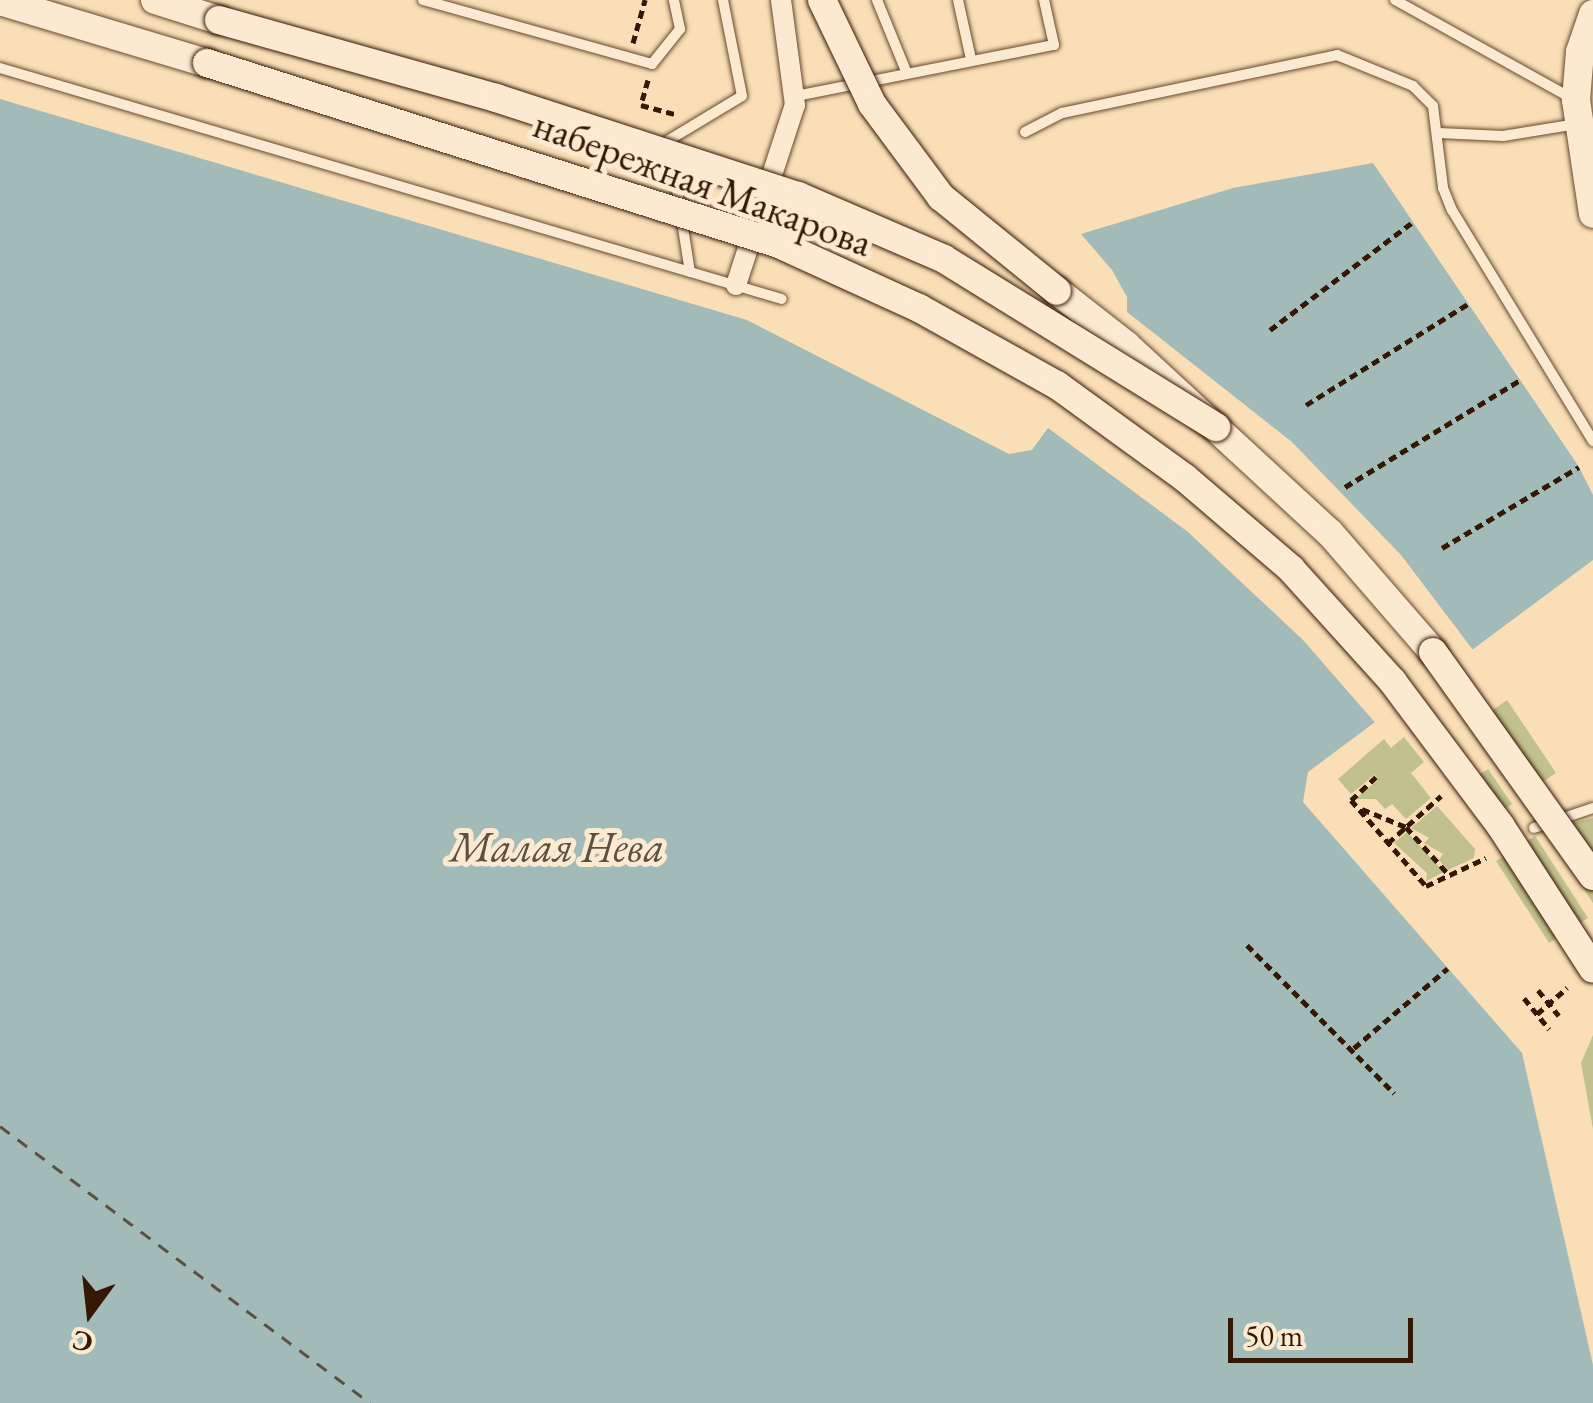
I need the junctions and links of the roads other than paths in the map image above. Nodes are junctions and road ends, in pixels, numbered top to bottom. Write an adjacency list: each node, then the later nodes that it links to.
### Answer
1 (0, 0): 32 (main road, набережная Макарова, bridge)
2 (156, 0): 27 (main road, набережная Макарова, bridge)
3 (422, 0): 4 (lane)
4 (674, 0)
5 (724, 0): 24 (lane)
6 (780, 0): 18 (street)
7 (822, 0): 27 (main road, bridge)
8 (877, 0): 17 (lane)
9 (958, 0): 15 (lane)
10 (1044, 0): 15 (lane)
11 (1395, 0): 13 (lane)
12 (1428, 0): 13 (lane)
13 (1420, 14): 19 (lane)
14 (1593, 14): 19 (main road)
15 (971, 59): 17 (lane)
16 (0, 68): 24 (lane)
17 (906, 71): 18 (lane)
18 (796, 96): 25 (street)
19 (1582, 109): 21 (lane); 22 (main road)
20 (1025, 132): 21 (lane)
21 (1439, 133): 28 (lane)
22 (1587, 157): 23 (main road)
23 (1593, 214)
24 (690, 272): 25 (lane)
25 (736, 285): 26 (lane)
26 (782, 299)
27 (1216, 427): 31 (main road, набережная Макарова, bridge)
28 (1593, 441)
29 (1593, 808): 30 (lane)
30 (1534, 828)
31 (1593, 876)
32 (1593, 969)

